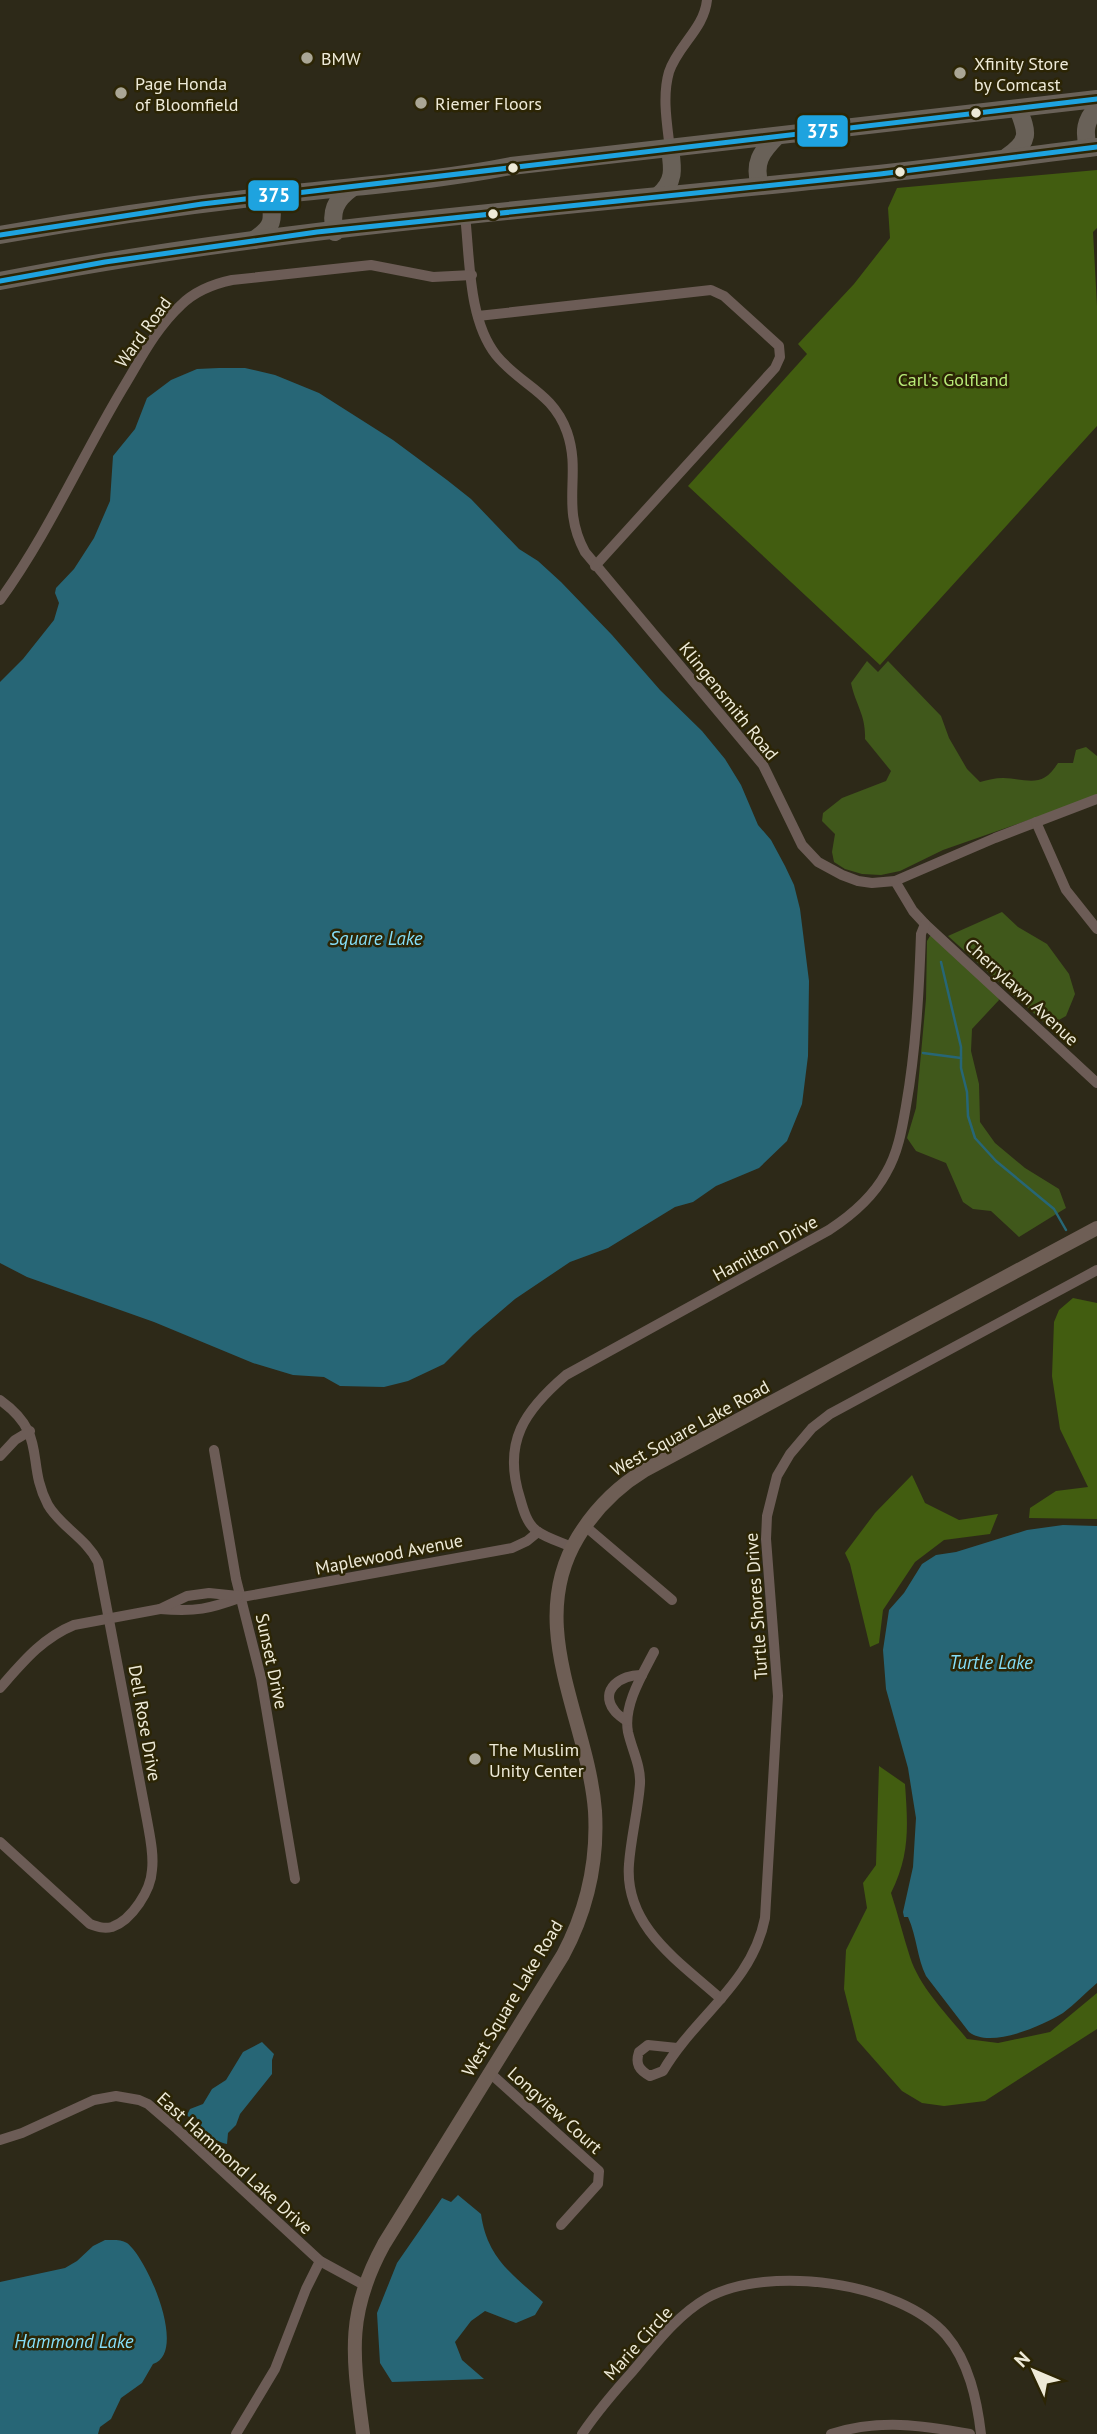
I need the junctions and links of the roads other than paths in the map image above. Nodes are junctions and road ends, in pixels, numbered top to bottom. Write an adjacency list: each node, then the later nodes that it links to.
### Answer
1 (707, 0): 7 (street)
2 (1097, 99): 4 (highway)
3 (1097, 108): 6 (highway)
4 (1018, 109): 5 (highway); 8 (highway)
5 (777, 136): 7 (highway); 9 (highway)
6 (1092, 148): 8 (highway)
7 (670, 149): 10 (highway); 12 (highway)
8 (1007, 158): 9 (highway)
9 (760, 186): 12 (highway)
10 (352, 188): 11 (highway); 14 (highway)
11 (270, 195): 15 (highway); 16 (highway)
12 (658, 196): 13 (highway)
13 (466, 215): 14 (highway); 17 (street, Klingensmith Road)
14 (335, 232): 16 (highway)
15 (0, 236)
16 (254, 240): 18 (highway)
17 (472, 275): 19 (street, Klingensmith Road); 21 (street, Ward Road)
18 (0, 281)
19 (478, 316): 20 (street, Klingensmith Road); 20 (street)
20 (595, 566): 24 (street, Klingensmith Road)
21 (0, 600)
22 (1097, 799): 23 (street, Klingensmith Road)
23 (1036, 822): 24 (street, Klingensmith Road); 26 (street)
24 (895, 881): 25 (street)
25 (925, 923): 27 (street, Cherrylawn Avenue); 35 (street, Hamilton Drive)
26 (1097, 929)
27 (1097, 1083)
28 (1097, 1228): 34 (street, West Square Lake Road)
29 (1097, 1270): 47 (street, Turtle Shores Drive)
30 (0, 1400): 31 (street, Dell Rose Drive)
31 (30, 1432): 33 (street); 40 (street, Dell Rose Drive)
32 (214, 1450): 37 (street, Sunset Drive)
33 (0, 1457)
34 (585, 1526): 36 (street, West Square Lake Road); 38 (street)
35 (538, 1532): 36 (street); 37 (street, Maplewood Avenue)
36 (572, 1547): 49 (street, West Square Lake Road)
37 (242, 1597): 39 (street, Maplewood Avenue); 39 (street, Maplewood Avenue); 46 (street, Sunset Drive)
38 (672, 1600)
39 (160, 1608): 40 (street, Maplewood Avenue)
40 (110, 1618): 43 (street, Maplewood Avenue); 45 (street, Dell Rose Drive)
41 (654, 1652): 42 (street)
42 (642, 1675): 44 (street); 44 (street)
43 (0, 1688)
44 (627, 1721): 47 (street)
45 (0, 1842)
46 (295, 1879)
47 (721, 1999): 48 (street, Turtle Shores Drive)
48 (677, 2048)
49 (490, 2073): 51 (street, Longview Court); 53 (street, West Square Lake Road)
50 (0, 2140): 52 (street, East Hammond Lake Drive)
51 (561, 2225)
52 (320, 2261): 53 (street, East Hammond Lake Drive); 54 (street)
53 (364, 2285): 55 (street, West Square Lake Road)
54 (236, 2434)
55 (363, 2434)
56 (582, 2434): 59 (street, Marie Circle)
57 (831, 2434): 58 (street)
58 (970, 2434)
59 (981, 2434)

